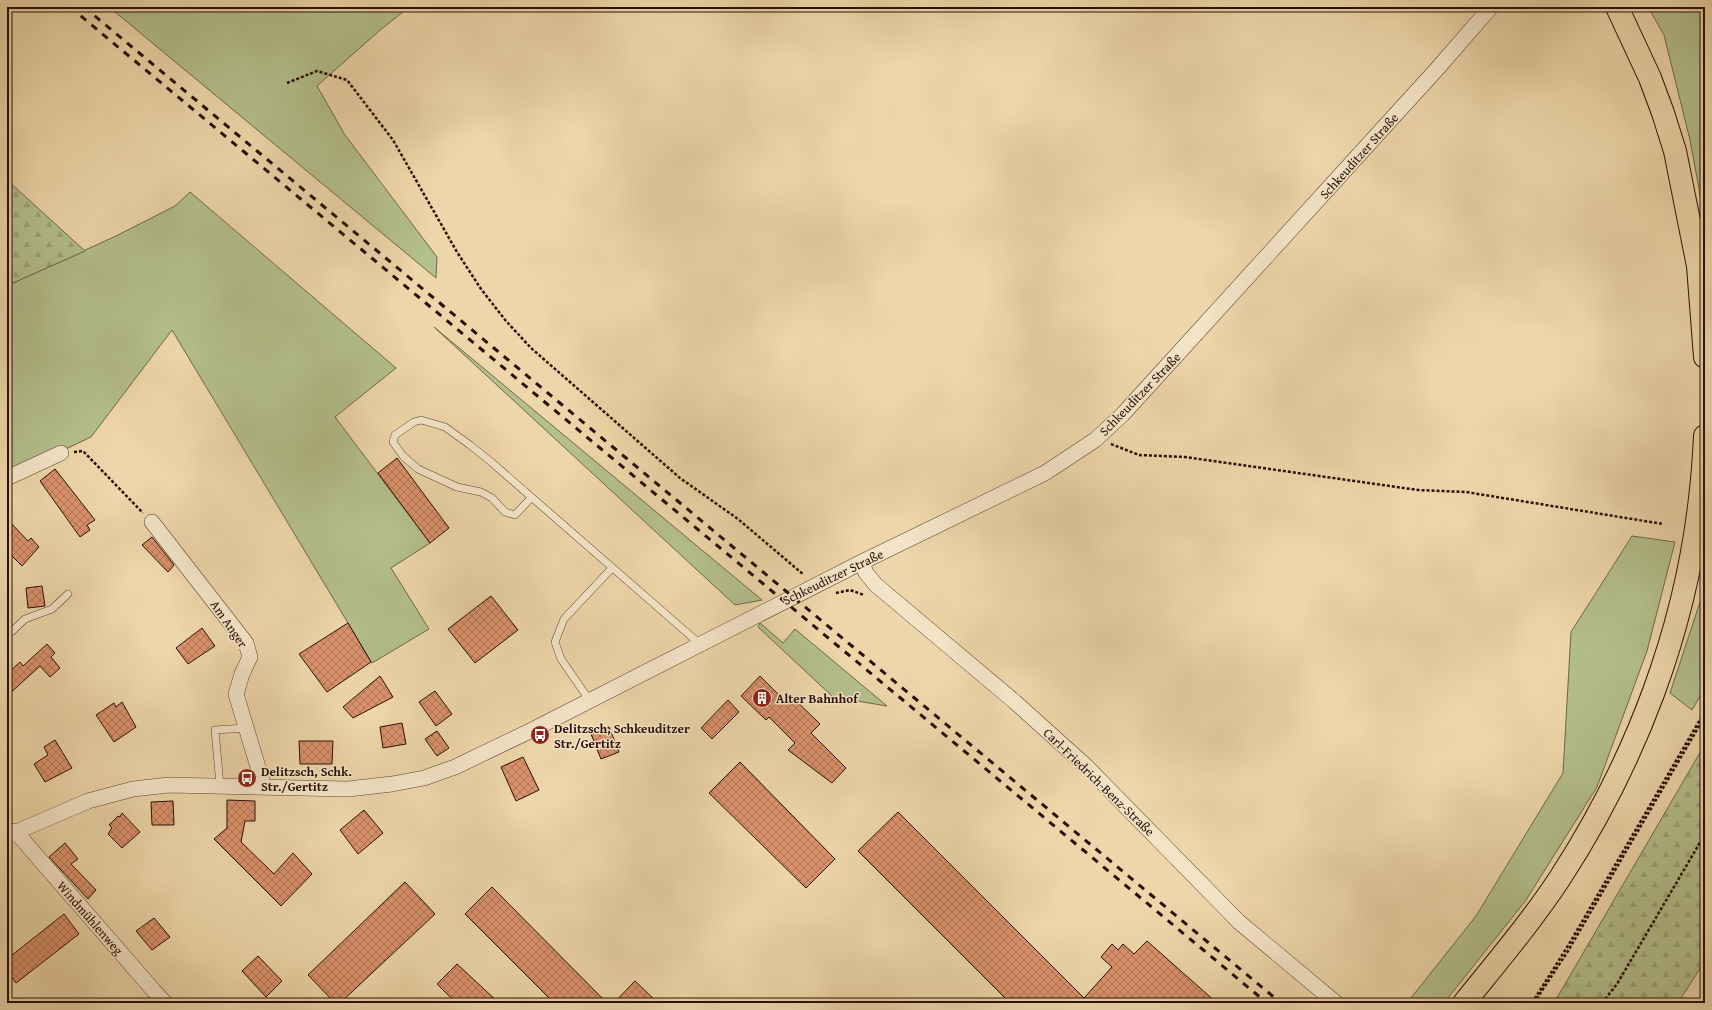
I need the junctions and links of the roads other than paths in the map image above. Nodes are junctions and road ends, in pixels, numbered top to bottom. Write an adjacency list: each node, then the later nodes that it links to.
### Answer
1 (1491, 7): 9 (street, Schkeuditzer Straße)
2 (1617, 7): 3 (main road)
3 (1705, 357)
4 (1705, 436): 21 (main road)
5 (61, 453): 6 (street)
6 (7, 478)
7 (531, 498): 7 (lane); 10 (lane)
8 (152, 522): 15 (street, Am Anger)
9 (862, 562): 13 (street, Schkeuditzer Straße); 20 (street, Carl-Friedrich-Benz-Straße)
10 (612, 568): 13 (lane); 14 (lane)
11 (68, 594): 12 (lane)
12 (7, 636)
13 (700, 645): 14 (street, Schkeuditzer Straße)
14 (590, 701): 17 (street, Schkeuditzer Straße)
15 (246, 728): 16 (lane); 17 (street, Am Anger)
16 (220, 785): 17 (street, Schkeuditzer Straße); 18 (street, Schkeuditzer Straße)
17 (264, 787)
18 (11, 834): 19 (street, Windmühlenweg)
19 (165, 1003)
20 (1336, 1003)
21 (1464, 1003)

